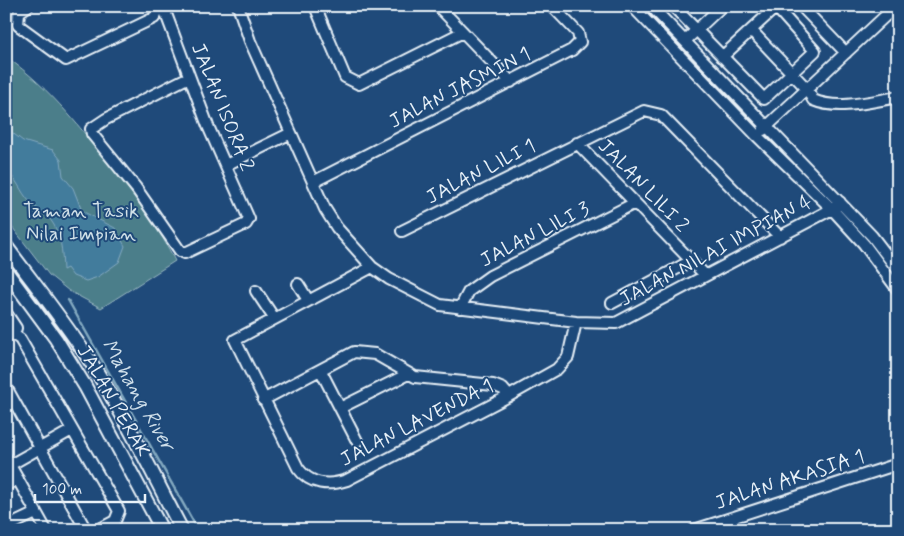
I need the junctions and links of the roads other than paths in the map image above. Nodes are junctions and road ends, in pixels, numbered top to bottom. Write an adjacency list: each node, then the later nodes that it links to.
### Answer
1 (28, 6): 2 (street)
2 (162, 6): 21 (street, JALAN ISORA 2)
3 (238, 6): 26 (street, JALAN NILAI IMPIAN 4)
4 (315, 6): 16 (street)
5 (438, 6): 16 (street)
6 (552, 6): 22 (street, JALAN JASMIN 1)
7 (632, 6): 27 (street)
8 (651, 6): 17 (street)
9 (673, 6): 14 (street)
10 (722, 6): 14 (street)
11 (801, 6): 18 (street)
12 (896, 6): 18 (street)
13 (776, 7): 15 (street); 20 (street)
14 (697, 31): 17 (street); 19 (street)
15 (752, 31): 19 (street); 20 (street)
16 (463, 32): 22 (street)
17 (686, 42): 25 (street)
18 (846, 53): 23 (street)
19 (722, 58): 20 (street)
20 (793, 74): 23 (street)
21 (188, 77): 29 (street, JALAN ISORA 2); 29 (street, JALAN ISORA 2)
22 (511, 82): 30 (street, JALAN JASMIN 1)
23 (807, 89): 24 (street); 25 (street)
24 (898, 97)
25 (766, 127): 27 (street); 31 (street)
26 (291, 133): 29 (street); 30 (street, JALAN NILAI IMPIAN 4)
27 (757, 136): 33 (street)
28 (577, 143): 32 (street, JALAN LILI 2); 34 (street, JALAN LILI 1); 35 (street, JALAN LILI 1)
29 (226, 165)
30 (312, 182): 38 (street, JALAN NILAI IMPIAN 4)
31 (840, 202): 33 (street, JALAN NILAI IMPIAN 4); 39 (street)
32 (635, 203): 37 (street, JALAN LILI 2); 47 (street, JALAN LILI 3)
33 (832, 209): 35 (street, JALAN NILAI IMPIAN 4); 44 (street)
34 (402, 231)
35 (780, 237): 41 (street, JALAN NILAI IMPIAN 4)
36 (6, 246): 71 (main road, JALAN PERAK)
37 (690, 261): 41 (street, JALAN LILI 2); 46 (street)
38 (372, 267): 45 (street, JALAN LAVENDA 1); 47 (street, JALAN NILAI IMPIAN 4)
39 (898, 270)
40 (6, 271): 70 (main road, JALAN PERAK)
41 (705, 275): 50 (street, JALAN NILAI IMPIAN 4)
42 (298, 284): 45 (street)
43 (256, 290): 49 (street)
44 (898, 290)
45 (308, 300): 49 (street, JALAN LAVENDA 1)
46 (612, 303)
47 (460, 308): 50 (street, JALAN NILAI IMPIAN 4)
48 (6, 314): 51 (street)
49 (274, 318): 56 (street, JALAN LAVENDA 1)
50 (576, 322): 55 (street, JALAN LAVENDA 1)
51 (10, 337): 58 (street)
52 (321, 371): 53 (street); 56 (street); 57 (street)
53 (408, 374): 55 (street); 57 (street)
54 (6, 386): 60 (street)
55 (509, 396): 56 (street, JALAN LAVENDA 1)
56 (263, 400)
57 (340, 408): 59 (street)
58 (72, 430): 60 (street); 69 (street)
59 (358, 442)
60 (40, 448): 61 (street); 68 (street)
61 (8, 462): 63 (street)
62 (898, 464): 72 (street, JALAN AKASIA 1)
63 (18, 479): 64 (street); 65 (street)
64 (6, 485)
65 (36, 513): 66 (street); 67 (street)
66 (6, 527)
67 (46, 530)
68 (86, 530)
69 (98, 530)
70 (162, 530)
71 (182, 530)
72 (694, 530)

